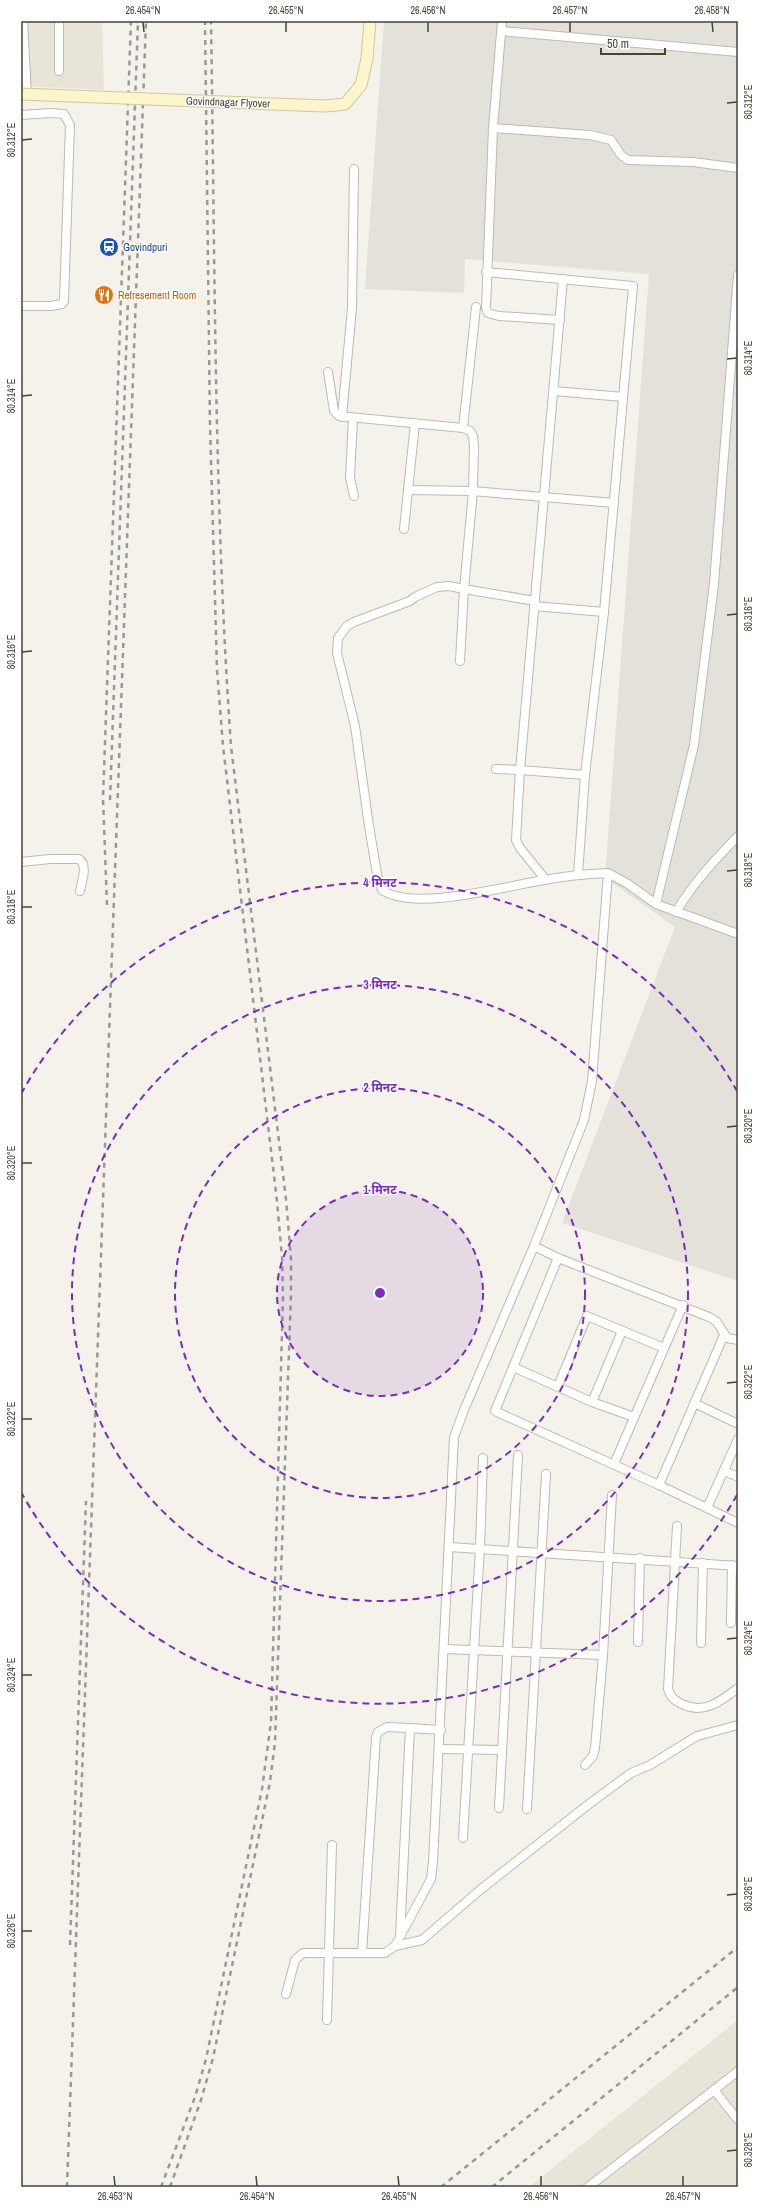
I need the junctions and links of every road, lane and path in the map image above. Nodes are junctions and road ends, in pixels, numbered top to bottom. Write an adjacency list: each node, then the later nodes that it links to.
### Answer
1 (23, 21): 8 (street)
2 (59, 21): 7 (street)
3 (370, 21): 8 (main road, Govindnagar Flyover, bridge)
4 (502, 21): 5 (street)
5 (501, 31): 6 (street); 10 (street)
6 (738, 52)
7 (59, 71)
8 (24, 94)
9 (21, 115): 16 (street)
10 (493, 128): 11 (street); 13 (street)
11 (738, 168)
12 (354, 169): 22 (street)
13 (486, 272): 15 (street); 18 (street)
14 (738, 275): 45 (street)
15 (563, 279): 18 (street); 21 (street)
16 (21, 306)
17 (476, 307): 25 (street)
18 (560, 320): 20 (street)
19 (328, 372): 22 (street)
20 (554, 391): 21 (street); 29 (street)
21 (623, 397): 30 (street)
22 (342, 417): 23 (street)
23 (353, 418): 24 (street); 28 (street)
24 (415, 423): 25 (street); 26 (street)
25 (463, 428): 27 (street)
26 (408, 490): 27 (street); 31 (street)
27 (473, 491): 29 (street); 32 (street)
28 (354, 496)
29 (545, 497): 30 (street); 33 (street)
30 (614, 503): 34 (street)
31 (404, 529)
32 (464, 589): 33 (street); 35 (street); 43 (street)
33 (535, 603): 34 (street); 37 (street)
34 (604, 612): 38 (street)
35 (460, 661)
36 (496, 769): 37 (street)
37 (520, 770): 38 (street); 43 (street)
38 (585, 775): 42 (street)
39 (738, 836): 46 (street)
40 (21, 862): 44 (street)
41 (608, 873): 42 (street); 45 (street); 48 (street)
42 (578, 875): 43 (street)
43 (545, 880)
44 (80, 891)
45 (656, 904): 46 (street)
46 (676, 912): 47 (street)
47 (738, 934)
48 (534, 1246): 49 (street); 73 (street)
49 (558, 1258): 50 (street); 55 (street)
50 (683, 1306): 52 (street); 54 (street)
51 (622, 1331): 54 (street); 56 (street); 57 (street)
52 (724, 1335): 53 (street); 58 (street)
53 (738, 1340)
54 (664, 1348): 59 (street)
55 (513, 1367): 56 (street); 64 (street)
56 (558, 1386): 57 (street)
57 (592, 1402): 59 (street)
58 (694, 1403): 60 (street); 68 (street)
59 (634, 1417): 64 (street)
60 (738, 1424)
61 (738, 1439): 65 (street)
62 (518, 1455): 75 (street)
63 (483, 1458): 74 (street)
64 (614, 1464): 68 (street)
65 (724, 1471): 67 (street); 70 (street)
66 (546, 1474): 76 (street)
67 (738, 1477)
68 (659, 1485): 70 (street)
69 (612, 1495): 77 (street)
70 (707, 1508): 71 (street)
71 (738, 1523)
72 (677, 1526): 79 (street)
73 (450, 1547): 74 (street); 85 (street)
74 (480, 1548): 75 (street); 86 (street)
75 (513, 1550): 76 (street); 87 (street)
76 (542, 1552): 77 (street); 88 (street)
77 (609, 1556): 78 (street); 89 (street)
78 (640, 1558): 79 (street); 83 (street)
79 (675, 1561): 80 (street); 90 (street)
80 (703, 1563): 81 (street); 84 (street)
81 (735, 1565): 82 (street)
82 (731, 1623)
83 (638, 1642)
84 (701, 1643)
85 (445, 1649): 86 (street); 93 (street)
86 (474, 1650): 87 (street); 95 (street)
87 (508, 1650): 88 (street); 96 (street)
88 (536, 1652): 89 (street); 99 (street)
89 (603, 1655): 97 (street)
90 (738, 1688)
91 (738, 1725): 102 (street)
92 (410, 1728): 93 (street); 102 (street); 104 (street)
93 (441, 1730): 94 (street)
94 (440, 1749): 95 (street); 102 (street)
95 (469, 1749): 96 (street); 100 (street)
96 (502, 1750): 98 (street)
97 (585, 1765)
98 (499, 1808)
99 (527, 1809)
100 (463, 1838)
101 (332, 1845): 103 (street)
102 (397, 1943): 104 (street)
103 (328, 1952): 104 (street); 105 (street); 106 (street)
104 (362, 1953)
105 (286, 1994)
106 (327, 2020)
107 (738, 2071): 108 (street)
108 (714, 2090): 109 (street); 110 (street)
109 (738, 2120)
110 (588, 2187)

